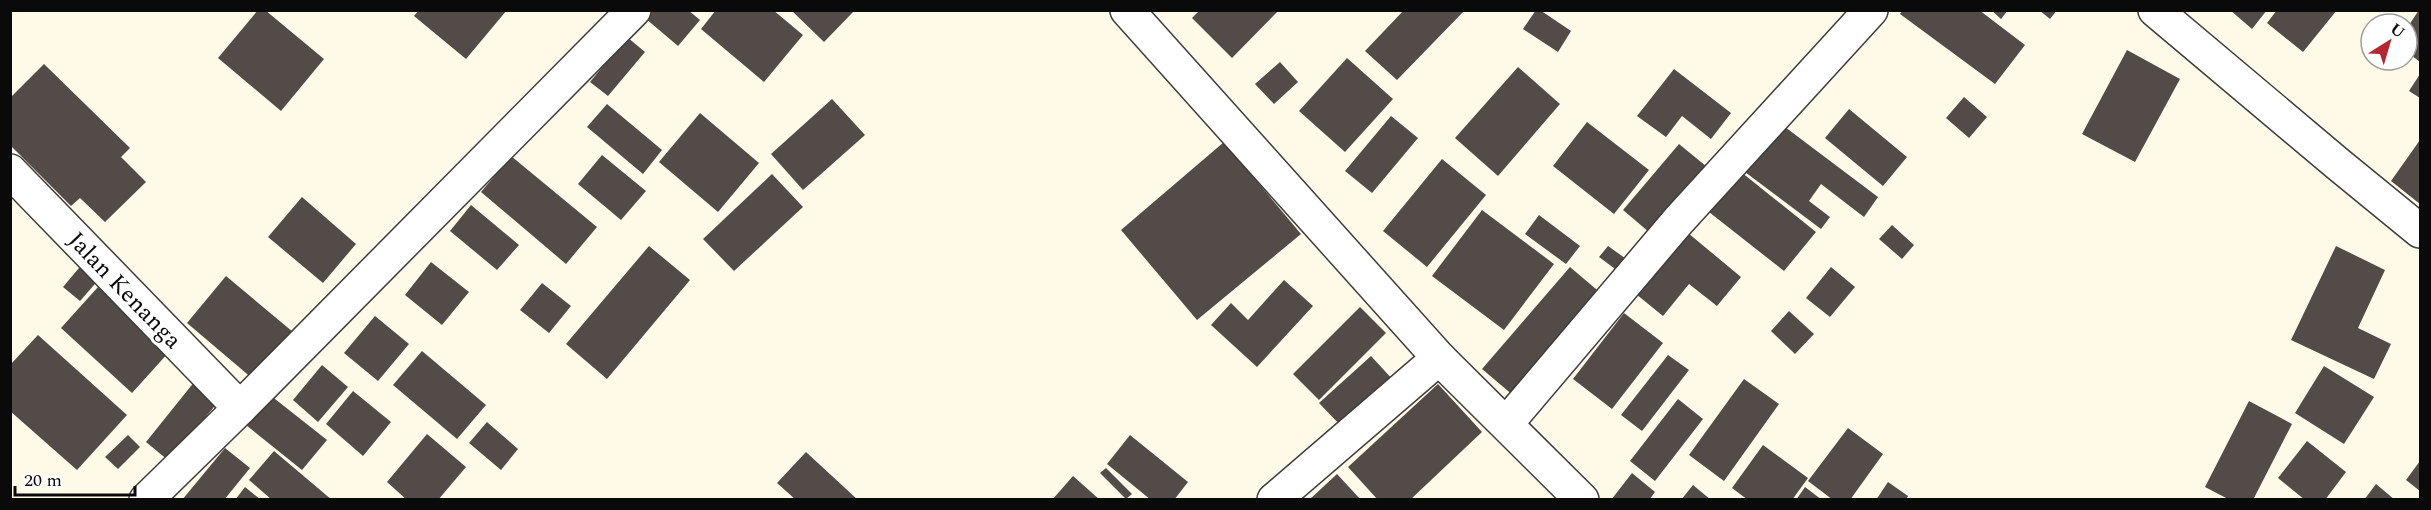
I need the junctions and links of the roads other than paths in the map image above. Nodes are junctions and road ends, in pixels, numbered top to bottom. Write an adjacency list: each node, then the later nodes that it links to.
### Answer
1 (634, 10): 8 (street)
2 (1127, 10): 7 (street)
3 (1871, 10): 9 (street)
4 (2155, 10): 6 (street)
5 (10, 171): 8 (street, Jalan Kenanga)
6 (2421, 231)
7 (1439, 358): 9 (street); 11 (street)
8 (240, 408): 10 (street)
9 (1506, 424): 12 (street)
10 (146, 500)
11 (1274, 500)
12 (1582, 500)

